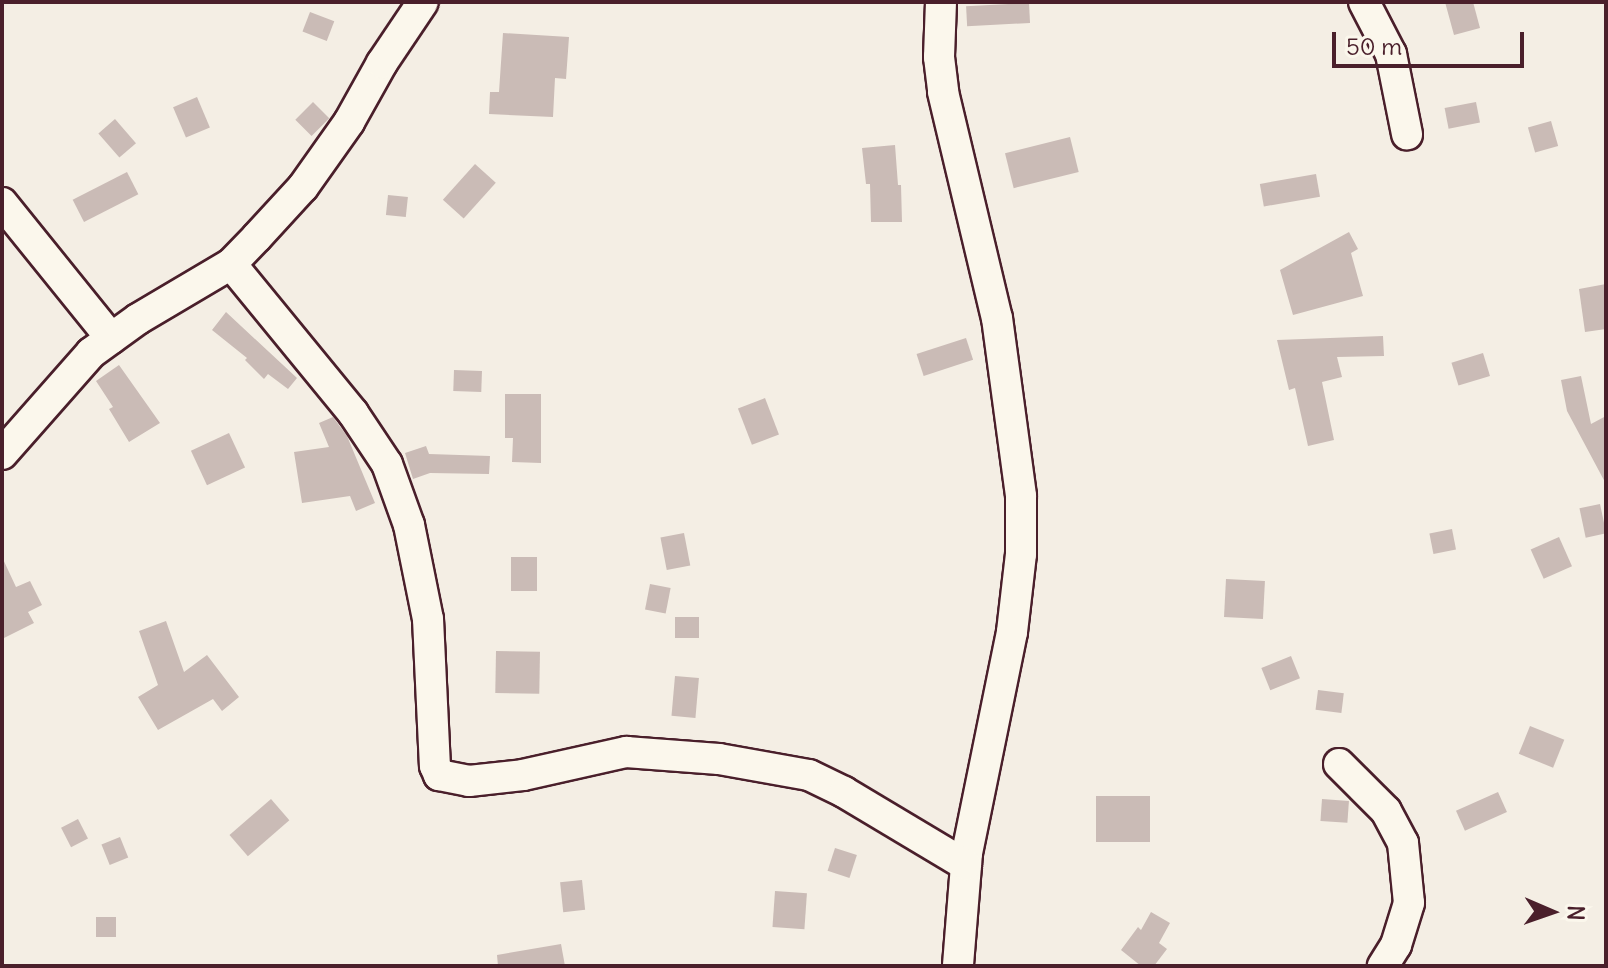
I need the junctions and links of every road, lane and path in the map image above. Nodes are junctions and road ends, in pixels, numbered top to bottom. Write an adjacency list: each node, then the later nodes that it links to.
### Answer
1 (423, 2): 6 (street)
2 (941, 2): 10 (street)
3 (1364, 2): 4 (street)
4 (1407, 134)
5 (2, 203): 7 (street)
6 (231, 264): 7 (street); 10 (street)
7 (111, 338): 8 (street)
8 (2, 454)
9 (1339, 764): 12 (street)
10 (966, 865): 11 (street)
11 (958, 966)
12 (1383, 966)

